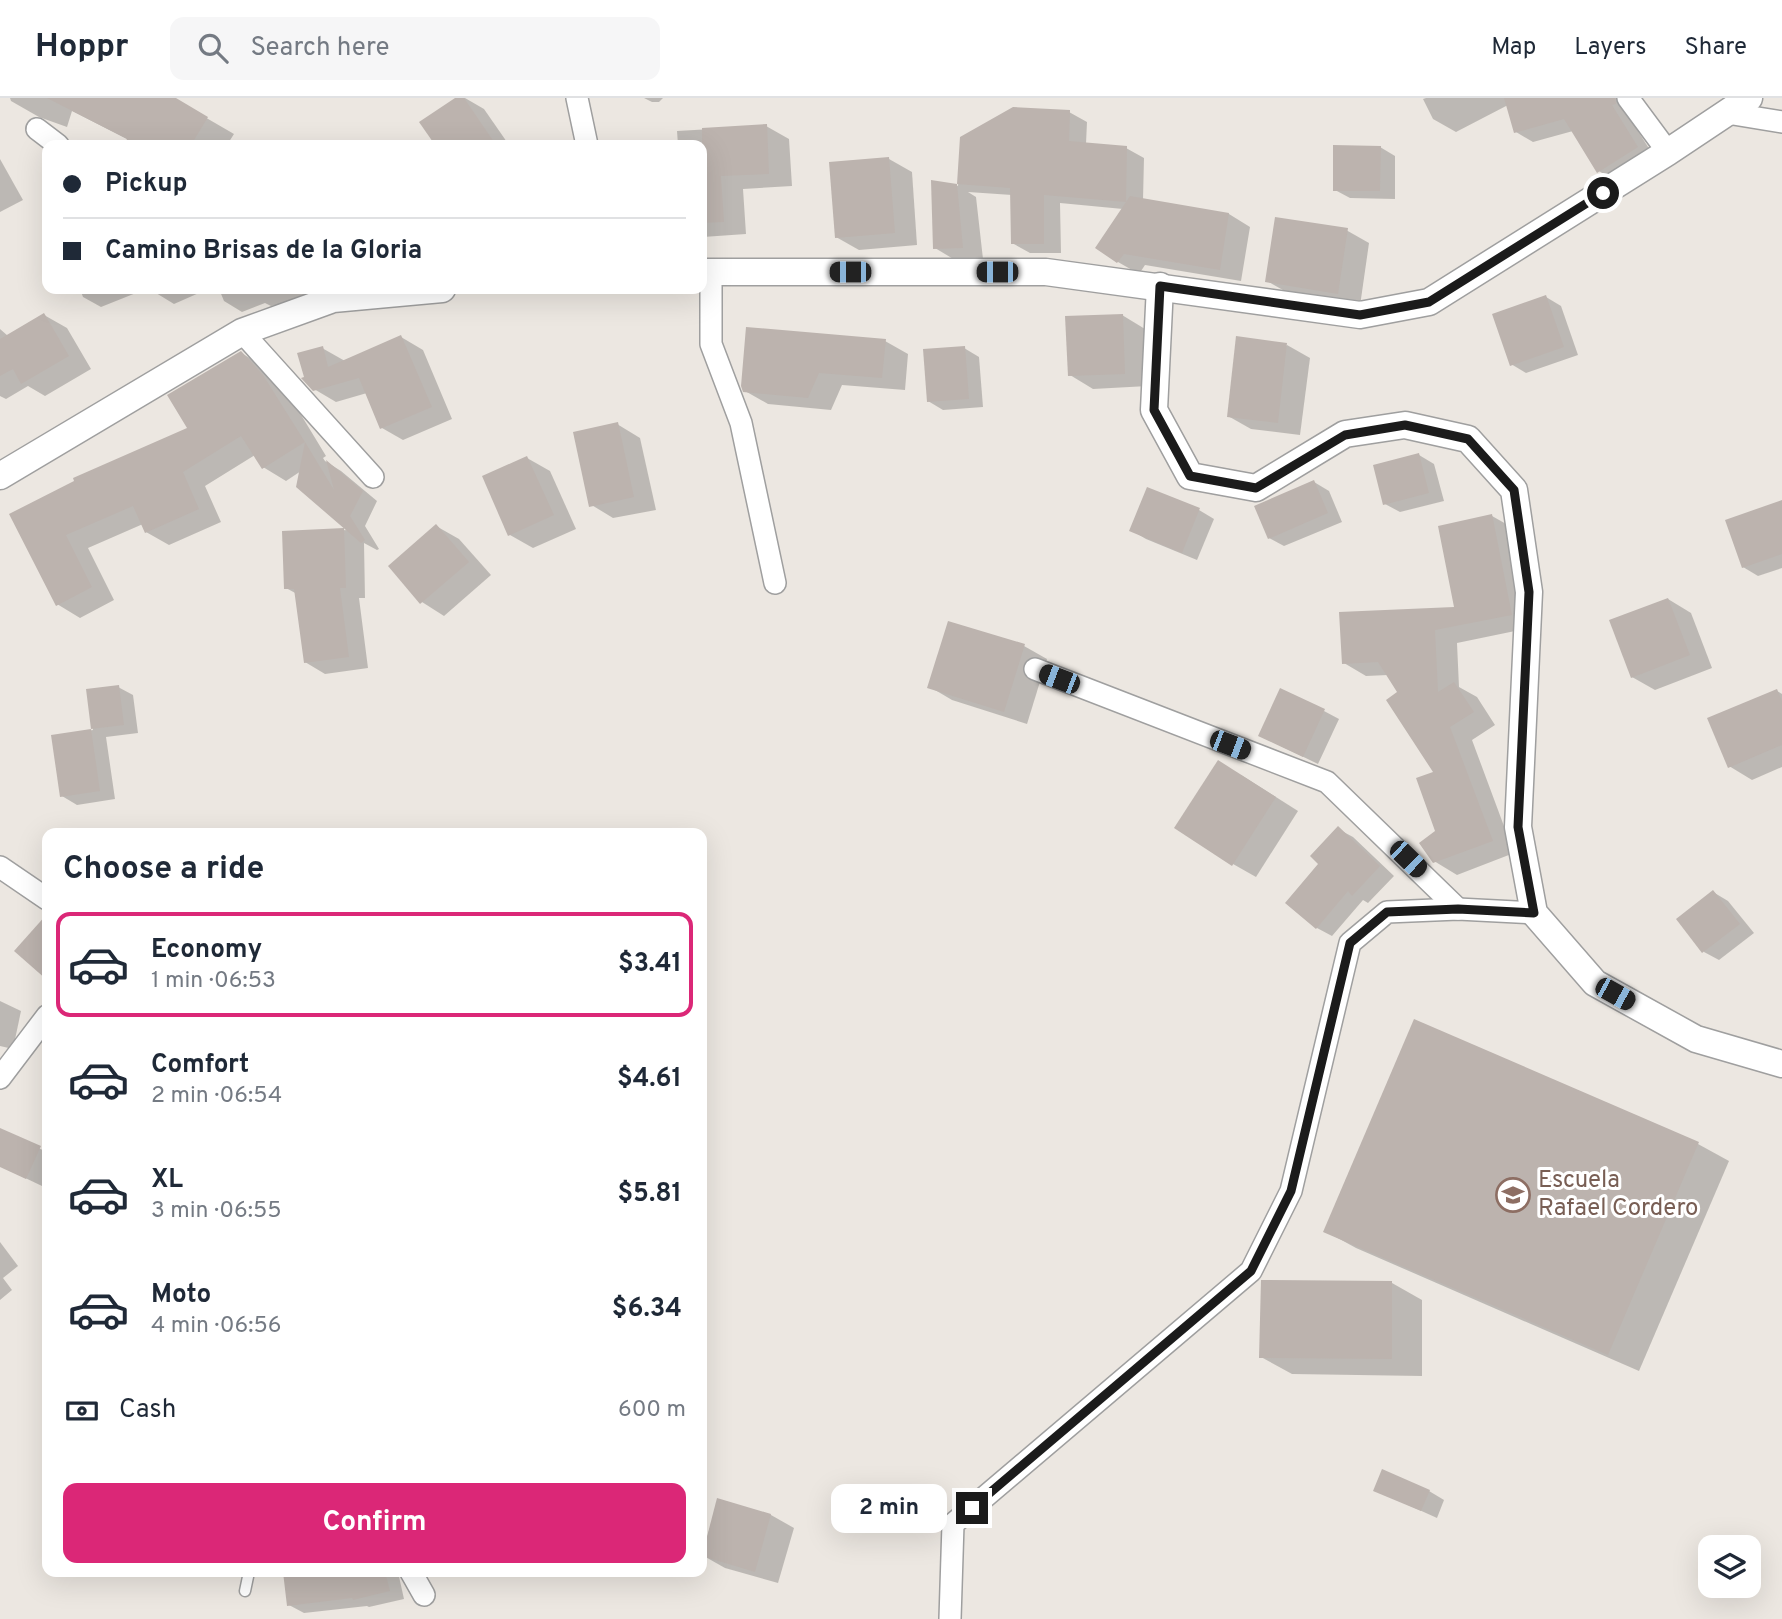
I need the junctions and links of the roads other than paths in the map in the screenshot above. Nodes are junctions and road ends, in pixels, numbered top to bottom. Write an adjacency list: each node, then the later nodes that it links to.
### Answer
1 (577, 98): 8 (street)
2 (1628, 98): 9 (street)
3 (1749, 98): 4 (street)
4 (1727, 113): 5 (street); 9 (street)
5 (1782, 122)
6 (37, 128): 7 (street)
7 (52, 140)
8 (586, 140)
9 (1668, 152): 12 (street)
10 (707, 272): 12 (street)
11 (707, 286): 17 (street)
12 (1160, 286): 22 (street)
13 (330, 294): 14 (street)
14 (242, 332): 15 (street); 16 (street)
15 (2, 472)
16 (373, 477)
17 (775, 583)
18 (1035, 669): 21 (street)
19 (0, 867): 20 (street)
20 (42, 896)
21 (1458, 909): 22 (street); 30 (street)
22 (1534, 913): 24 (street)
23 (42, 1023): 25 (street)
24 (1782, 1064)
25 (0, 1078)
26 (248, 1577): 28 (lane)
27 (414, 1577): 29 (street)
28 (246, 1591)
29 (424, 1595)
30 (950, 1619)

